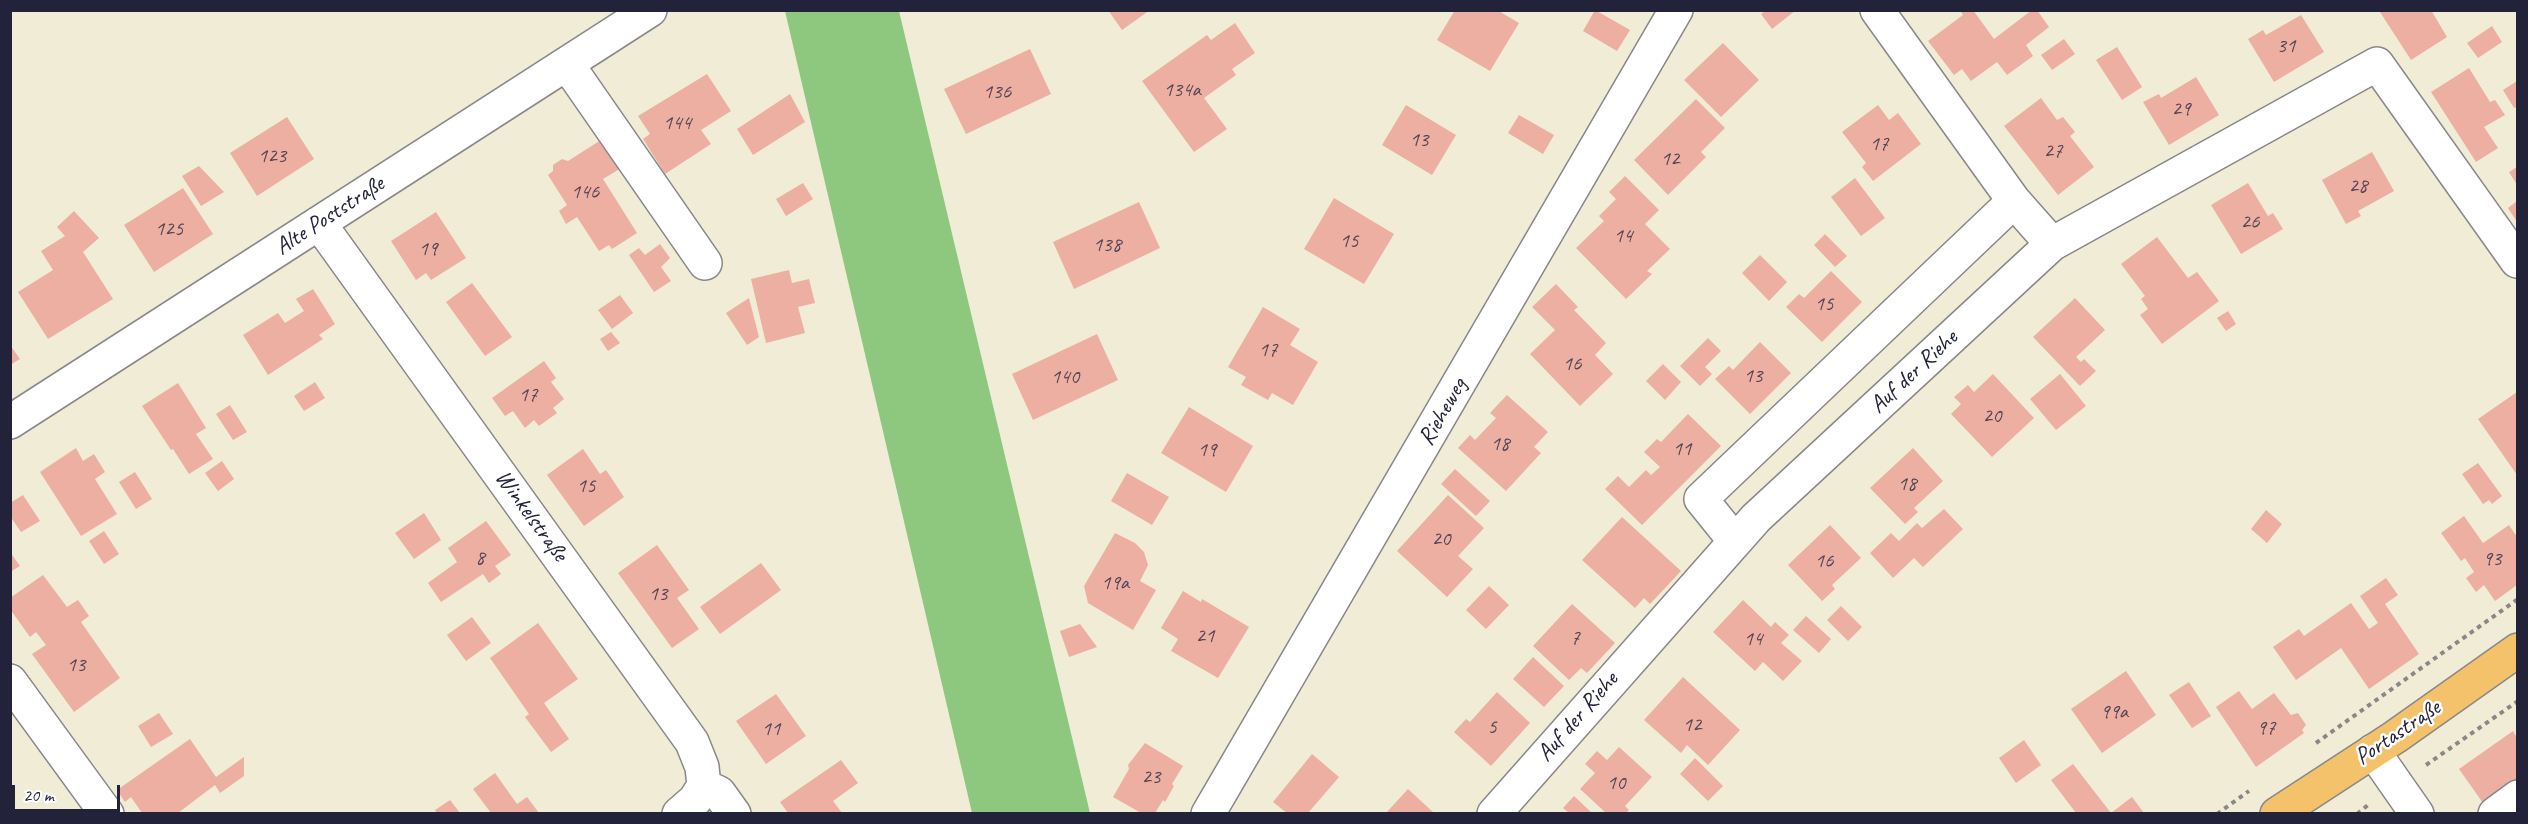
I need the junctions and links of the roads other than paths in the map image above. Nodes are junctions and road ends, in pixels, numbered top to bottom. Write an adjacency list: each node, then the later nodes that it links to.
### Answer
1 (650, 10): 4 (street, Alte Poststraße)
2 (1676, 10): 20 (street, Rieheweg)
3 (1877, 10): 5 (street)
4 (567, 64): 6 (street, Alte Poststraße); 9 (street)
5 (2014, 201): 7 (street); 11 (street)
6 (319, 223): 10 (street, Alte Poststraße); 15 (street, Winkelstraße)
7 (2052, 244): 8 (street, Auf der Riehe); 11 (street, Auf der Riehe)
8 (2517, 261)
9 (705, 263)
10 (10, 422)
11 (1734, 540): 21 (street, Auf der Riehe)
12 (2514, 660): 14 (main road, Portastraße)
13 (10, 681): 17 (street)
14 (2373, 751): 22 (main road, Portastraße); 23 (street)
15 (704, 786): 18 (street); 19 (street)
16 (2517, 797): 24 (street)
17 (107, 813)
18 (679, 813)
19 (734, 813)
20 (1209, 813)
21 (1494, 813)
22 (2277, 813)
23 (2417, 813)
24 (2495, 813)

